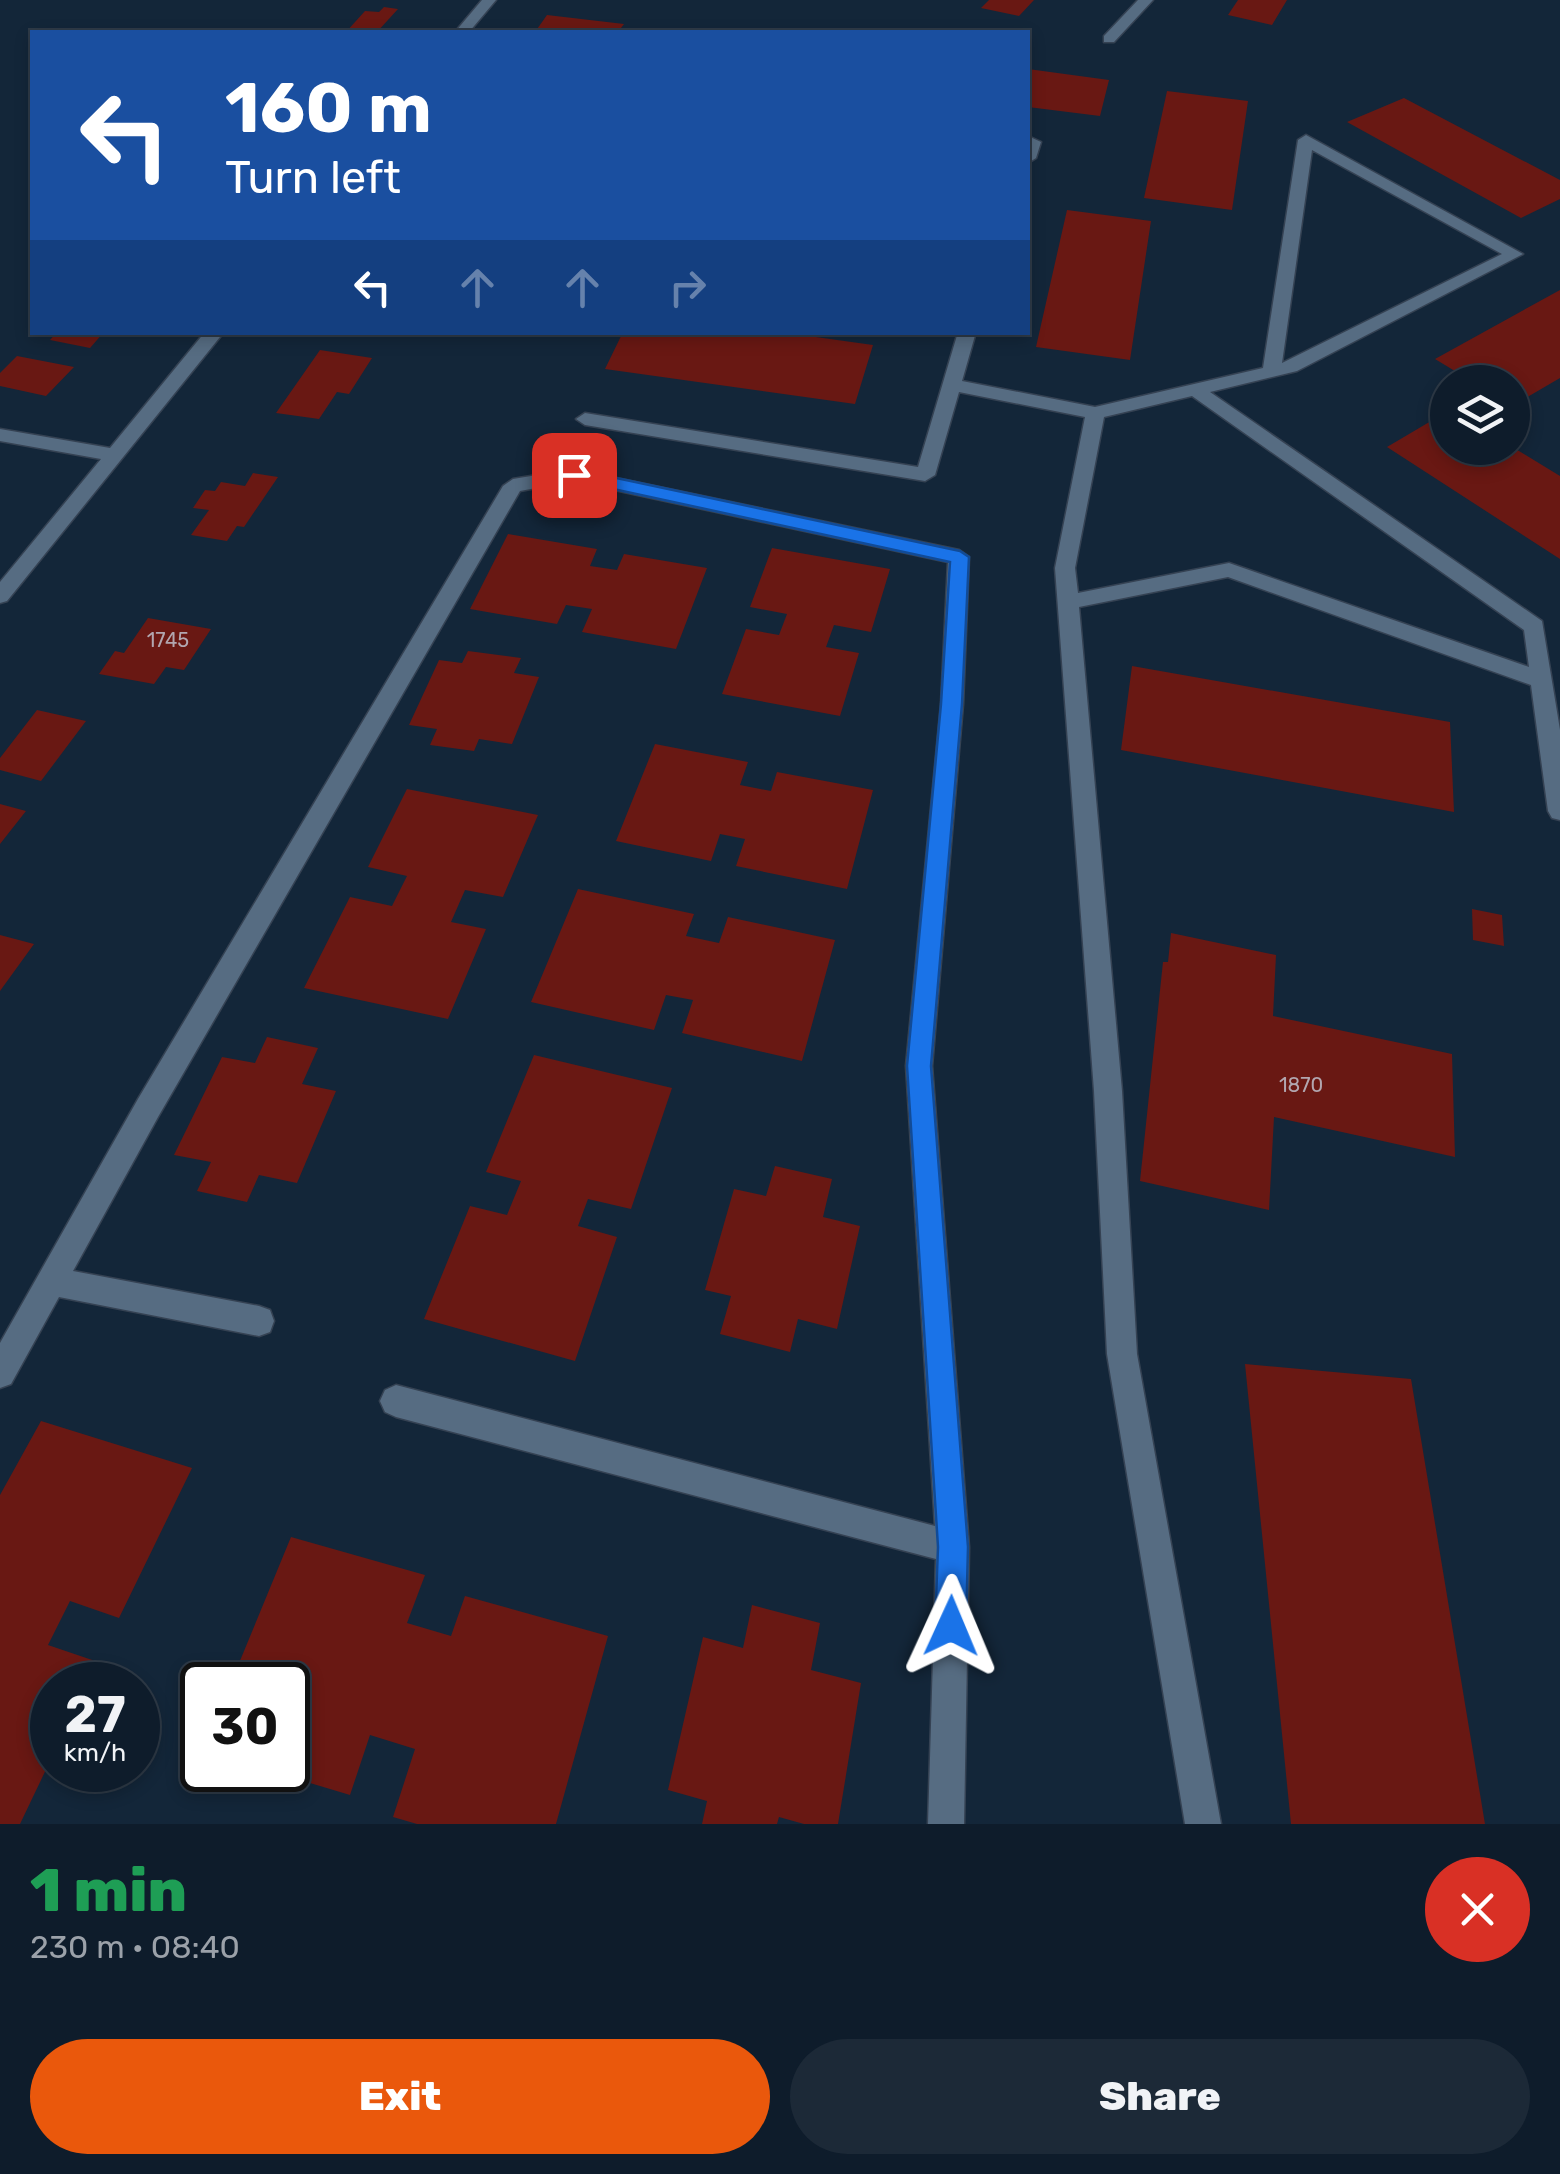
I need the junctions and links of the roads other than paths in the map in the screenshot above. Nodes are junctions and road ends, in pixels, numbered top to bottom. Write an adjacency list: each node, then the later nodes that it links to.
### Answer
1 (489, 0): 3 (street)
2 (1146, 0): 4 (street)
3 (464, 30)
4 (1109, 39)
5 (213, 335): 13 (street)
6 (966, 335): 8 (street)
7 (1272, 372): 7 (street); 9 (street)
8 (954, 385): 10 (street); 11 (street)
9 (1195, 390): 10 (street); 16 (street)
10 (1095, 413): 15 (street)
11 (584, 420)
12 (0, 435): 13 (street)
13 (114, 455): 14 (street)
14 (0, 596)
15 (1068, 602): 16 (street); 24 (street)
16 (1542, 680): 17 (street)
17 (1560, 811)
18 (51, 1281): 19 (street); 20 (street); 22 (street)
19 (259, 1321)
20 (0, 1373)
21 (396, 1401): 22 (street)
22 (953, 1547): 23 (street)
23 (946, 1824)
24 (1203, 1824)

